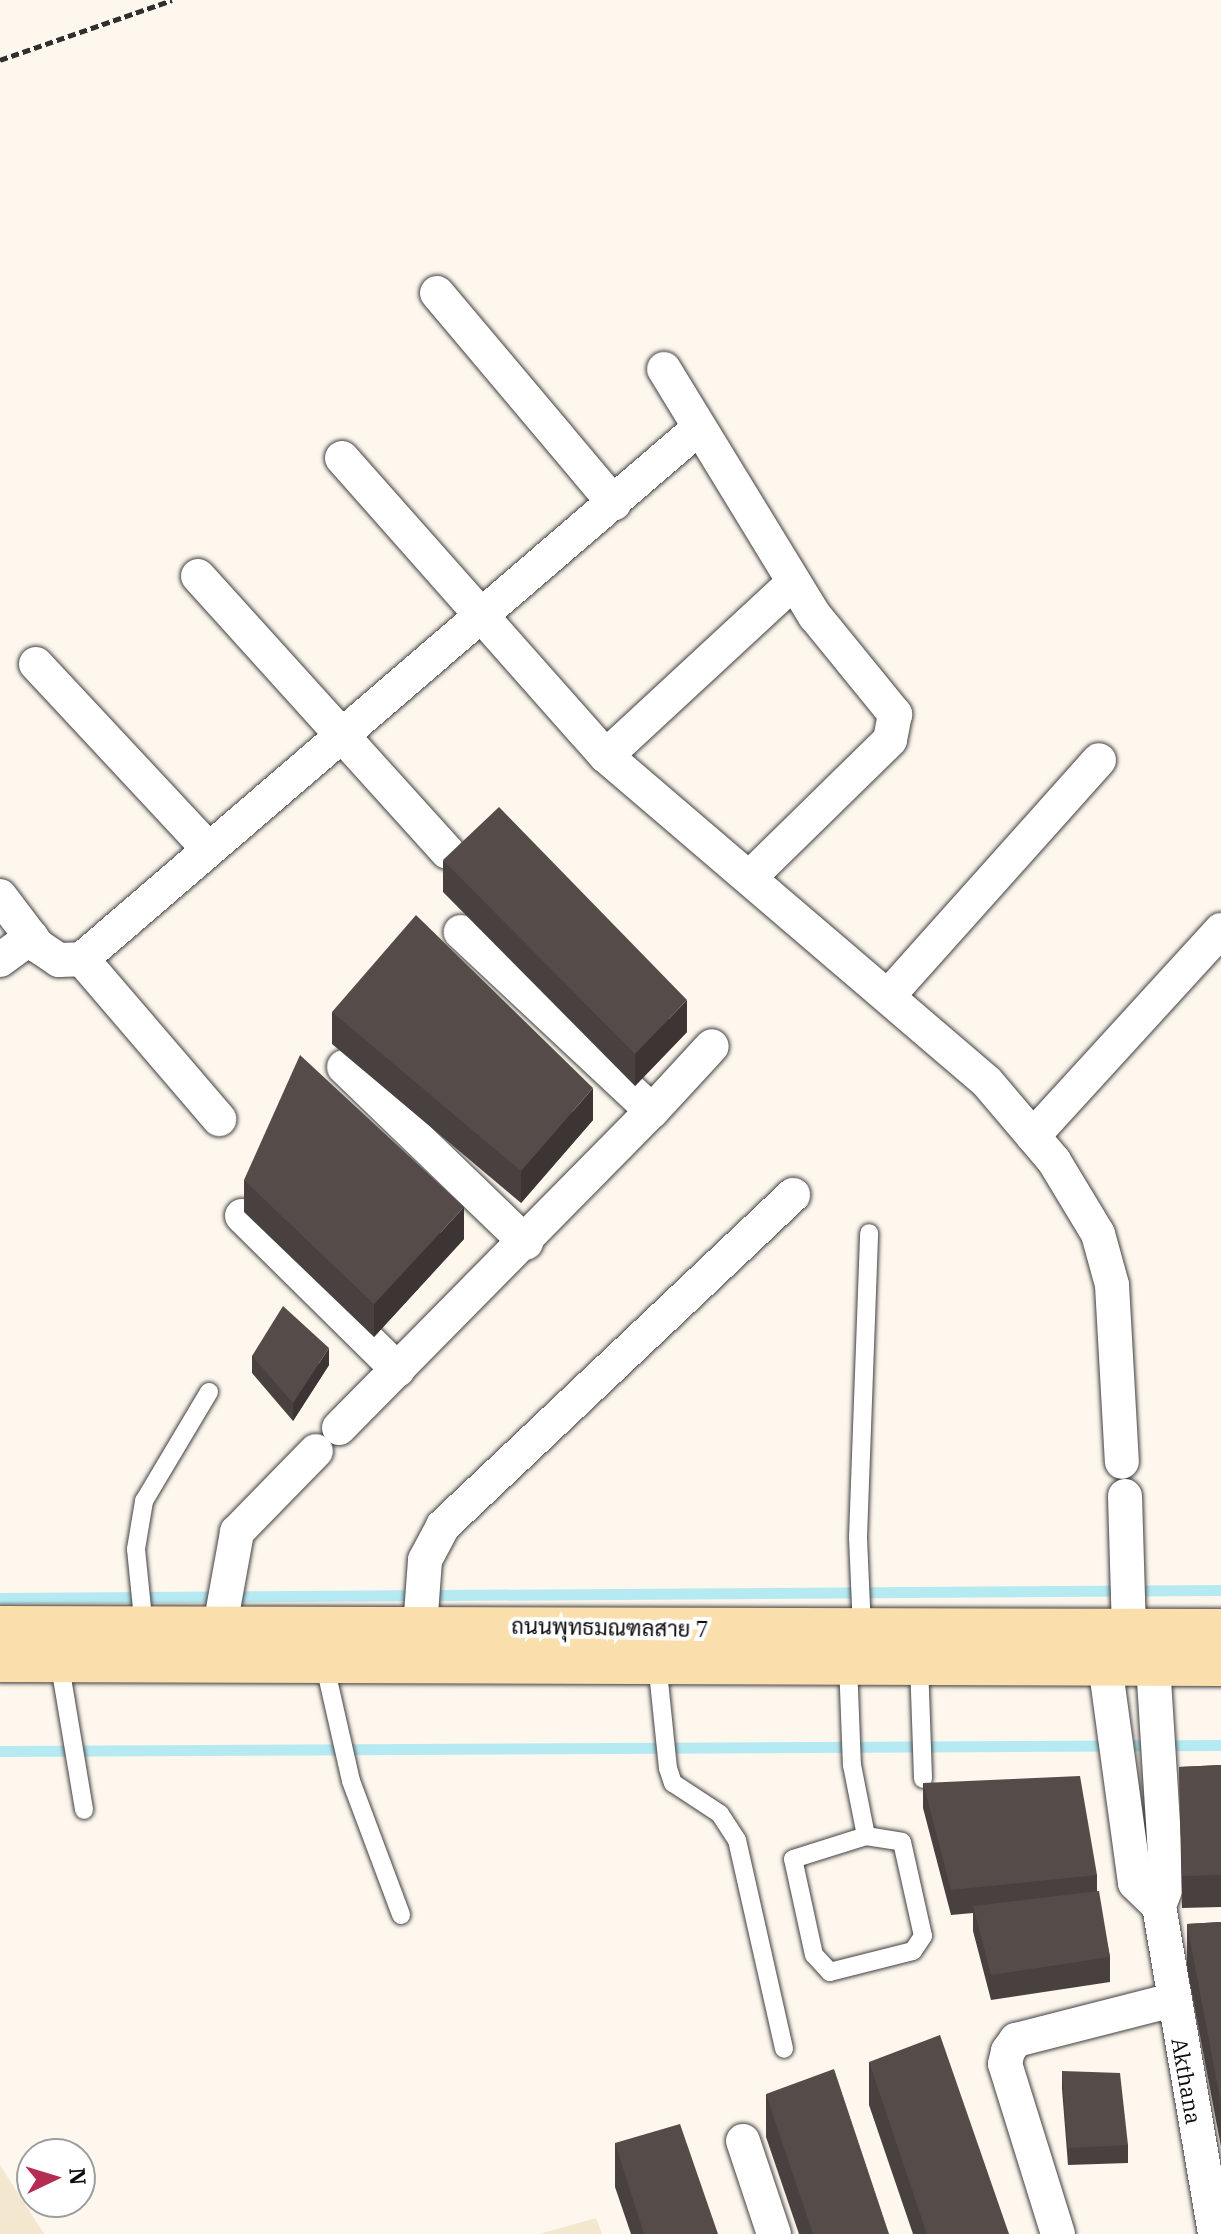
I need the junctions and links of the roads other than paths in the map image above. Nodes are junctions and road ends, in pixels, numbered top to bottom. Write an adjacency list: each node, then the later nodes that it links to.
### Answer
1 (437, 293): 5 (street)
2 (664, 369): 3 (street)
3 (699, 428): 5 (street); 7 (street)
4 (342, 458): 8 (street)
5 (614, 503): 8 (street)
6 (198, 576): 10 (street)
7 (793, 583): 11 (street); 15 (street)
8 (483, 618): 10 (street); 11 (street)
9 (36, 664): 13 (street)
10 (344, 735): 13 (street); 14 (street)
11 (606, 756): 15 (street)
12 (1099, 760): 22 (street)
13 (206, 846): 20 (street)
14 (447, 852)
15 (750, 877): 22 (street)
16 (0, 896): 19 (street)
17 (1221, 930): 27 (street)
18 (461, 932): 25 (street)
19 (32, 937): 20 (street); 21 (street)
20 (82, 959): 26 (street)
21 (0, 960)
22 (889, 995): 27 (street)
23 (712, 1046): 25 (street)
24 (344, 1067): 31 (street)
25 (652, 1111): 31 (street)
26 (219, 1119)
27 (1033, 1136): 42 (street)
28 (793, 1195): 35 (street)
29 (242, 1216): 32 (street)
30 (869, 1233): 39 (lane)
31 (526, 1243): 32 (street)
32 (398, 1370): 34 (street)
33 (209, 1392): 37 (lane)
34 (223, 1616): 35 (main road, ถนนพุทธมณฑลสาย 7); 37 (main road, ถนนพุทธมณฑลสาย 7)
35 (420, 1622): 39 (main road, ถนนพุทธมณฑลสาย 7)
36 (0, 1628): 37 (main road, ถนนพุทธมณฑลสาย 7)
37 (144, 1630)
38 (1221, 1631): 42 (main road, ถนนพุทธมณฑลสาย 7)
39 (854, 1647): 42 (main road, ถนนพุทธมณฑลสาย 7); 43 (main road, ถนนพุทธมณฑลสาย 7); 44 (main road, ถนนพุทธมณฑลสาย 7); 49 (lane)
40 (0, 1660): 41 (main road, ถนนพุทธมณฑลสาย 7)
41 (59, 1660): 46 (main road, ถนนพุทธมณฑลสาย 7); 48 (lane)
42 (1130, 1661): 44 (main road, ถนนพุทธมณฑลสาย 7); 45 (main road, ถนนพุทธมณฑลสาย 7); 51 (street, Akthana); 51 (street)
43 (657, 1662): 46 (main road, ถนนพุทธมณฑลสาย 7); 53 (lane)
44 (919, 1663): 47 (lane)
45 (1221, 1664)
46 (327, 1674): 50 (lane)
47 (923, 1779)
48 (84, 1810)
49 (866, 1836): 49 (lane)
50 (401, 1915)
51 (1171, 1920): 52 (street, Akthana)
52 (1173, 2000): 56 (street); 57 (street, Akthana)
53 (784, 2049)
54 (743, 2141): 55 (street)
55 (774, 2234)
56 (1058, 2234)
57 (1215, 2234)

